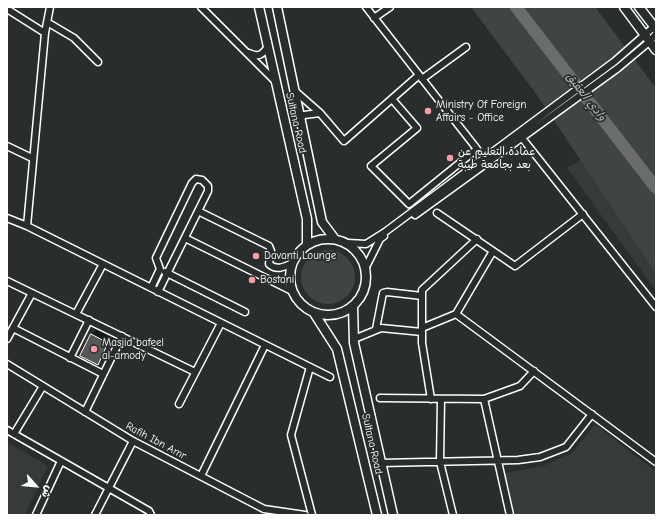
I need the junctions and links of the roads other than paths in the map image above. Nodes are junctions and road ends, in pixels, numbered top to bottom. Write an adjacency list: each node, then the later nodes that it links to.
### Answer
1 (50, 7): 11 (street)
2 (201, 7): 18 (street)
3 (259, 7): 16 (main road, Sultana Road)
4 (277, 7): 22 (main road, Sultana Road)
5 (366, 7): 10 (street)
6 (390, 7): 10 (street)
7 (624, 7): 14 (main road)
8 (639, 7): 12 (main road)
9 (7, 9): 13 (street)
10 (374, 18): 20 (street)
11 (47, 22): 13 (street); 19 (street)
12 (656, 29): 14 (street)
13 (45, 33): 29 (street)
14 (647, 38): 17 (main road); 26 (street); 26 (street)
15 (466, 47): 20 (street)
16 (267, 48): 18 (street); 21 (main road, Sultana Road)
17 (656, 50)
18 (246, 52): 21 (street)
19 (98, 62)
20 (421, 77): 23 (street); 23 (street)
21 (275, 81): 39 (main road, Sultana Road)
22 (294, 90): 24 (street); 25 (main road, Sultana Road)
23 (392, 99): 24 (street)
24 (320, 113): 25 (street)
25 (299, 120): 36 (main road, Sultana Road)
26 (539, 121): 27 (street); 38 (street)
27 (522, 138): 32 (street); 43 (street)
28 (7, 146): 29 (street)
29 (32, 158): 34 (street)
30 (198, 211): 35 (street); 41 (street); 44 (street)
31 (437, 213): 37 (street)
32 (582, 214): 40 (street); 53 (street)
33 (7, 218): 34 (street)
34 (27, 226): 42 (street)
35 (185, 238): 45 (street); 48 (street)
36 (334, 238): 38 (main road); 39 (main road)
37 (477, 239): 40 (street); 51 (street)
38 (348, 243): 43 (main road)
39 (307, 244): 41 (main road)
40 (493, 251): 57 (street)
41 (293, 263): 48 (main road)
42 (103, 264): 47 (street); 56 (street)
43 (366, 267): 52 (main road)
44 (160, 269): 45 (street); 47 (street)
45 (168, 273): 49 (street); 54 (street)
46 (7, 281): 50 (street)
47 (151, 288): 49 (street)
48 (292, 291): 55 (main road)
49 (158, 292): 59 (street)
50 (32, 293): 56 (street); 60 (street)
51 (422, 296): 61 (street); 62 (street)
52 (353, 306): 55 (main road); 65 (main road, Sultana Road)
53 (656, 307)
54 (246, 312)
55 (314, 313): 92 (main road, Sultana Road)
56 (76, 314): 58 (street)
57 (456, 314): 62 (street); 70 (street)
58 (89, 320): 63 (street); 67 (street)
59 (221, 323): 66 (street); 71 (street)
60 (13, 328): 64 (street); 67 (street)
61 (376, 329): 62 (street); 65 (street)
62 (422, 330): 76 (street)
63 (122, 336): 71 (street); 72 (street)
64 (7, 339)
65 (354, 339): 89 (main road, Sultana Road)
66 (265, 345): 69 (street); 90 (street)
67 (70, 358): 72 (street)
68 (7, 364): 74 (street, Rafih Ibn Amr)
69 (310, 367): 73 (street); 98 (street)
70 (534, 371): 78 (street); 81 (street)
71 (195, 372): 79 (street)
72 (103, 374): 80 (street)
73 (330, 377)
74 (43, 386): 80 (street, Rafih Ibn Amr); 83 (street)
75 (380, 398): 76 (street)
76 (431, 399): 77 (street)
77 (441, 399): 78 (street); 87 (street)
78 (484, 399): 86 (street)
79 (179, 404)
80 (85, 412): 84 (street, Rafih Ibn Amr)
81 (592, 414): 86 (street); 88 (street)
82 (7, 430): 83 (street)
83 (14, 434): 85 (street)
84 (133, 441): 90 (street, Rafih Ibn Amr); 91 (street)
85 (61, 461): 91 (street); 94 (street)
86 (498, 461): 87 (street); 103 (street)
87 (440, 462): 89 (street); 102 (street)
88 (656, 462)
89 (381, 463): 101 (main road, Sultana Road)
90 (201, 476): 93 (street, Rafih Ibn Amr)
91 (109, 488): 95 (street); 96 (street)
92 (375, 506): 99 (street); 100 (main road, Sultana Road)
93 (270, 513): 97 (street, Rafih Ibn Amr)
94 (36, 515)
95 (95, 515)
96 (151, 515)
97 (304, 515)
98 (312, 515)
99 (372, 515)
100 (377, 515)
101 (393, 515)
102 (453, 515)
103 (510, 515)

